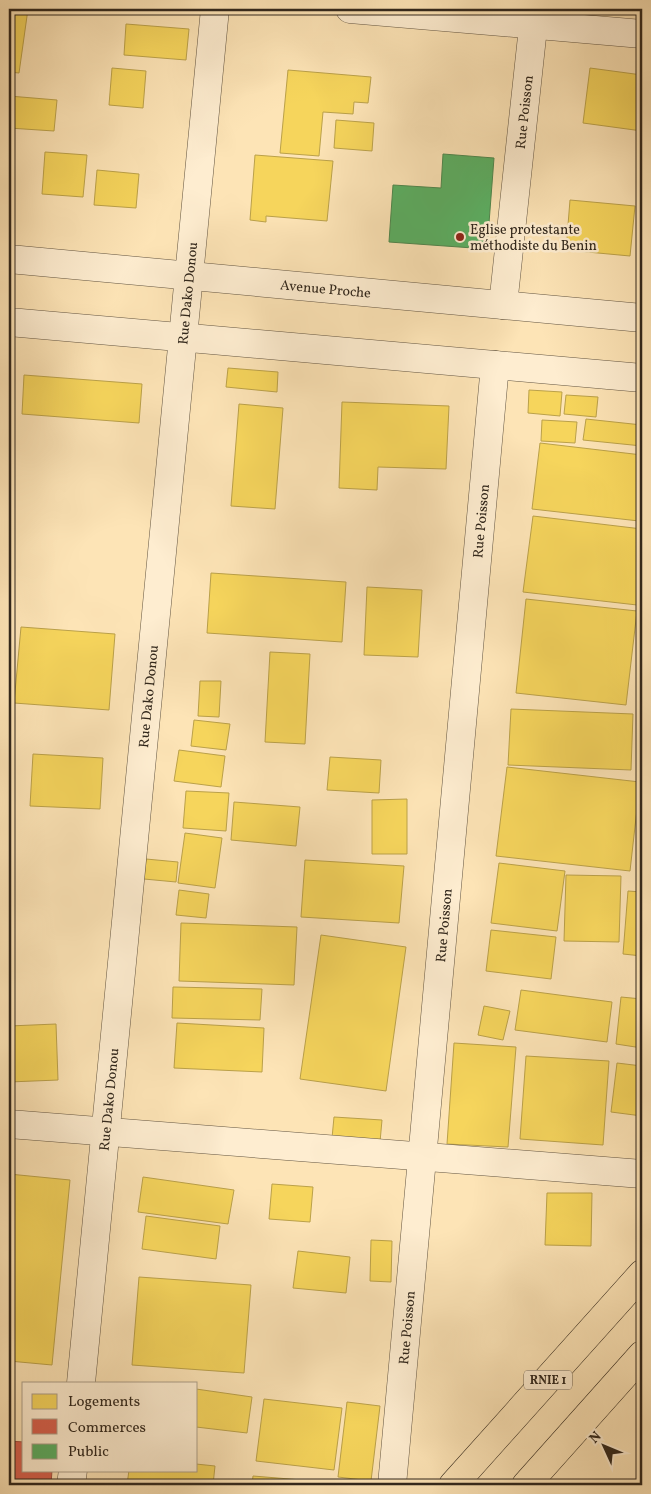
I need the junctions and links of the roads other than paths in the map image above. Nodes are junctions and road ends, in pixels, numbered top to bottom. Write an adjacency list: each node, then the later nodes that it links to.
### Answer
1 (215, 9): 6 (street, Rue Dako Donou)
2 (350, 9): 3 (street)
3 (534, 17): 4 (street); 7 (street, Rue Poisson)
4 (642, 34)
5 (9, 259): 6 (street, Avenue Proche)
6 (190, 276): 7 (street, Avenue Proche); 10 (street, Rue Dako Donou)
7 (503, 305): 8 (street, Avenue Proche)
8 (642, 318)
9 (9, 322): 10 (street)
10 (183, 337): 11 (street); 14 (street, Rue Dako Donou)
11 (495, 365): 12 (street); 15 (street, Rue Poisson)
12 (642, 378)
13 (9, 1124): 14 (street)
14 (106, 1132): 15 (street); 19 (street, Rue Dako Donou)
15 (423, 1157): 16 (street); 22 (street, Rue Poisson)
16 (642, 1174)
17 (642, 1274): 23 (highway, RNIE 1)
18 (642, 1355): 24 (highway)
19 (81, 1382)
20 (73, 1472): 21 (street)
21 (71, 1485)
22 (392, 1485)
23 (453, 1485)
24 (526, 1485)

